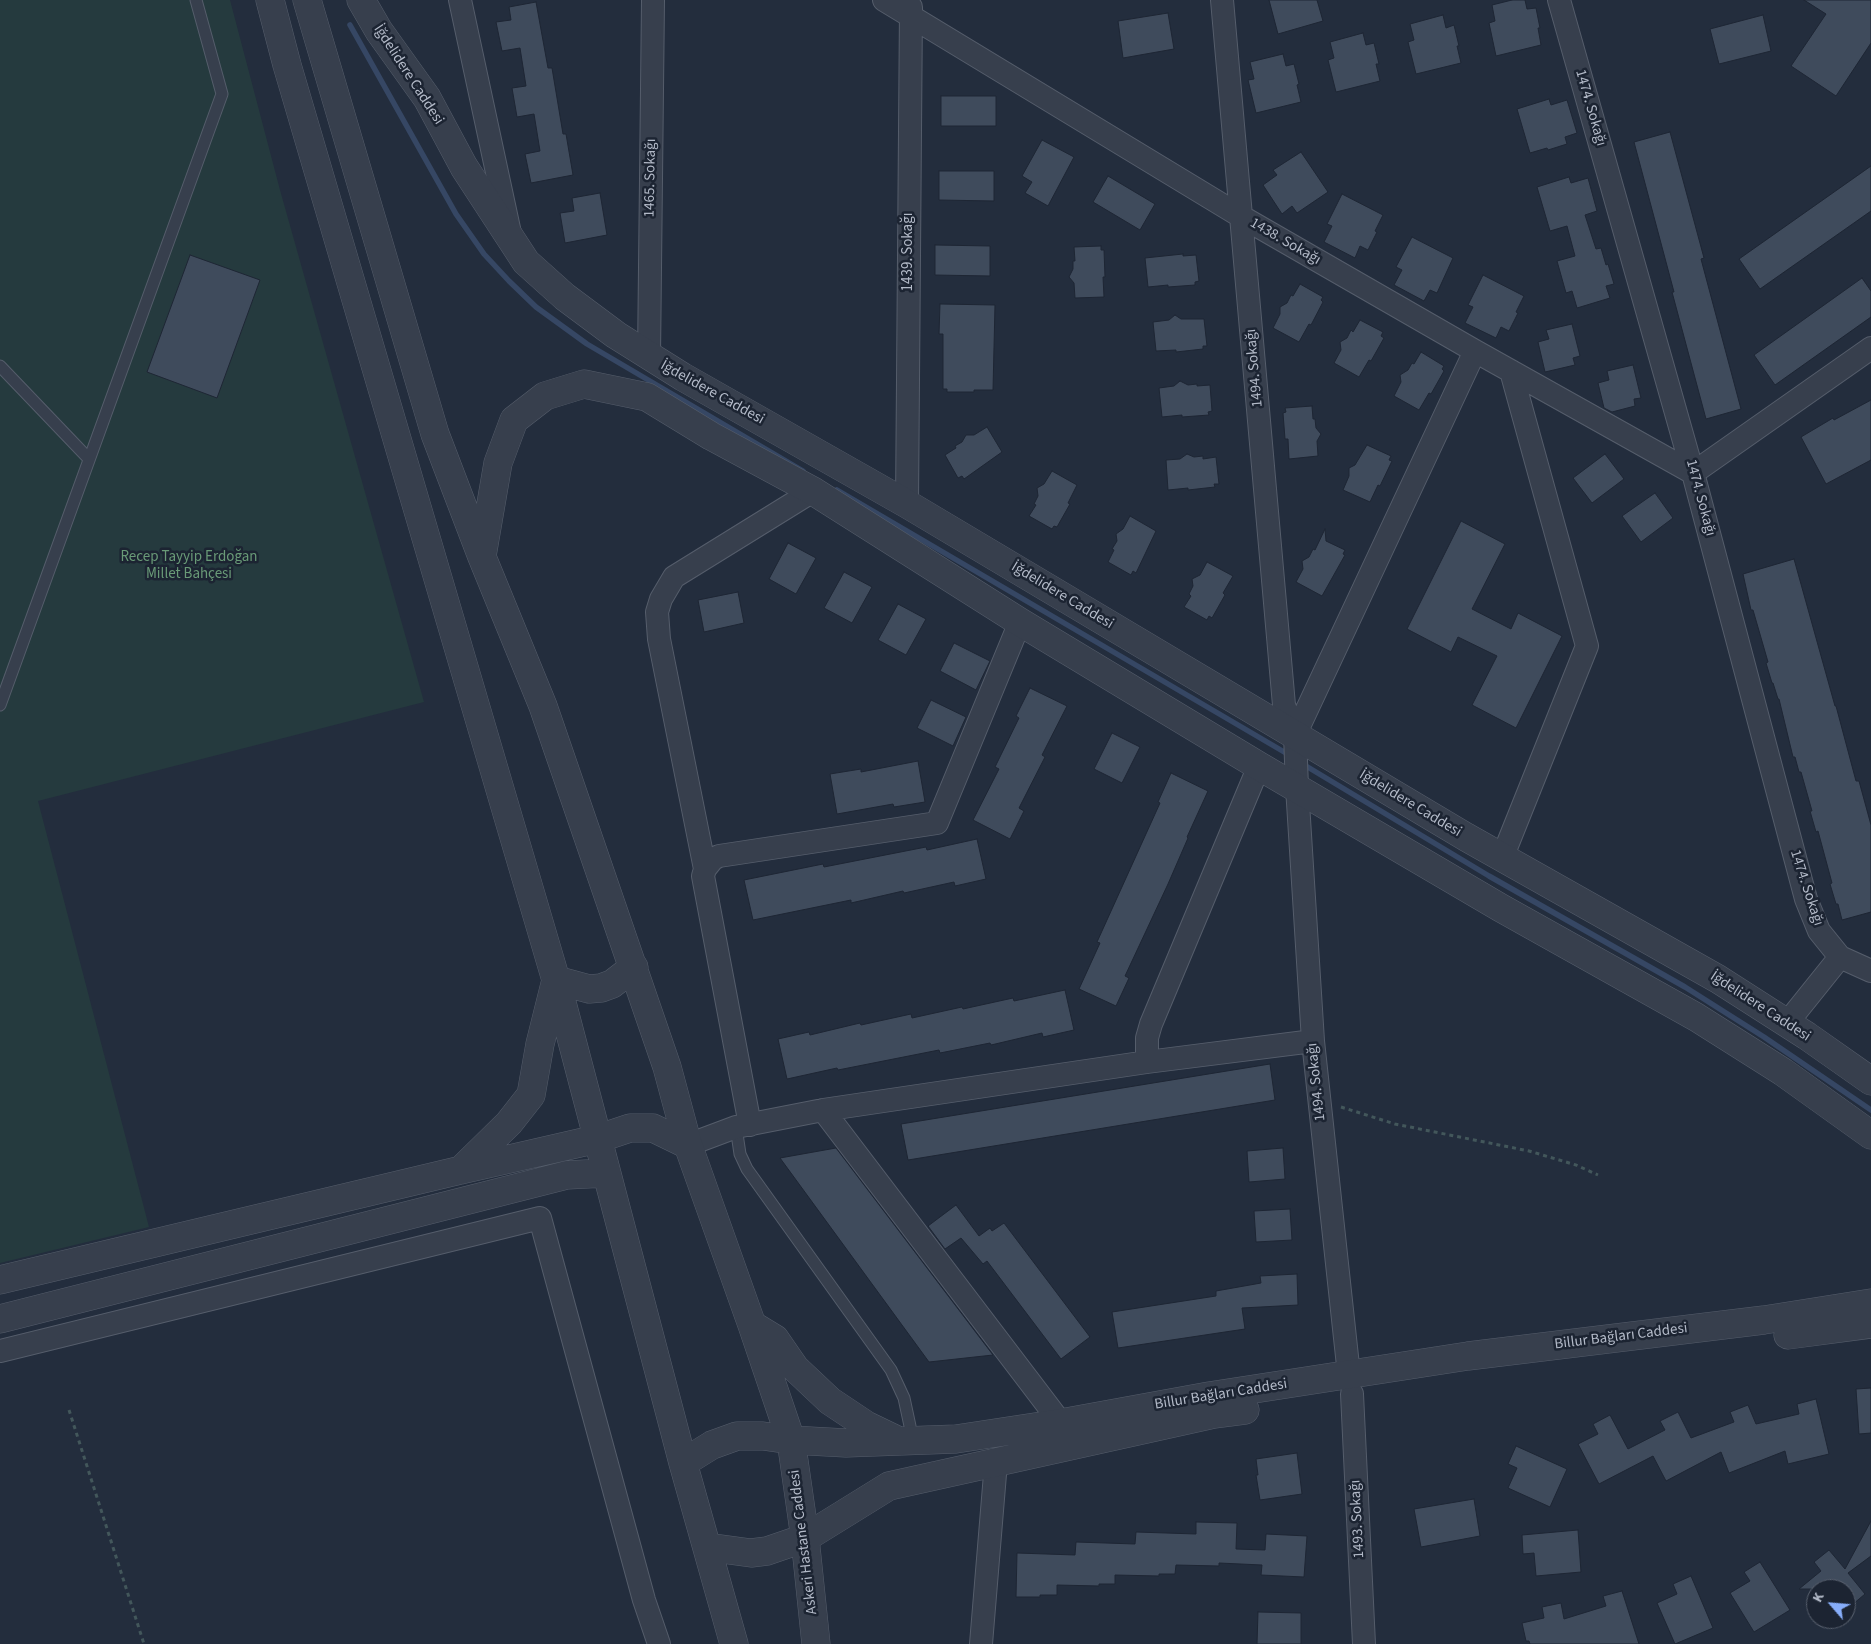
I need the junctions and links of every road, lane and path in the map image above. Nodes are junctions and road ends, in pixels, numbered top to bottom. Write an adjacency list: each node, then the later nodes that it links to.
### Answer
1 (196, 0): 18 (lane)
2 (270, 0): 33 (street)
3 (307, 0): 22 (street, Askeri Hastane Caddesi)
4 (362, 0): 12 (street, İğdelidere Caddesi)
5 (460, 0): 12 (street)
6 (652, 0): 15 (street, 1465. Sokağı)
7 (884, 0): 10 (street, 1438. Sokağı)
8 (1222, 0): 11 (street, 1494. Sokağı)
9 (1559, 0): 19 (street, 1474. Sokağı)
10 (911, 9): 11 (street, 1438. Sokağı); 21 (street, 1439. Sokağı)
11 (1242, 217): 14 (street, 1438. Sokağı); 25 (street, 1494. Sokağı)
12 (512, 241): 15 (street, İğdelidere Caddesi)
13 (1871, 348): 19 (street)
14 (1475, 351): 17 (street, 1438. Sokağı); 25 (street)
15 (649, 357): 21 (street, İğdelidere Caddesi)
16 (0, 366): 18 (lane)
17 (1511, 371): 19 (street, 1438. Sokağı); 28 (street)
18 (89, 459): 24 (lane)
19 (1693, 473): 30 (street, 1474. Sokağı)
20 (813, 491): 22 (street); 23 (street); 29 (street)
21 (907, 504): 25 (street, İğdelidere Caddesi)
22 (482, 557): 31 (street, Askeri Hastane Caddesi)
23 (1020, 622): 26 (street); 29 (street)
24 (0, 705)
25 (1296, 739): 27 (street, 1494. Sokağı); 28 (street, İğdelidere Caddesi)
26 (1259, 766): 27 (street); 36 (street)
27 (1297, 777): 35 (street, 1494. Sokağı); 41 (street)
28 (1502, 858): 34 (street, İğdelidere Caddesi)
29 (705, 869): 40 (street)
30 (1840, 957): 32 (street, 1474. Sokağı); 34 (street)
31 (634, 966): 33 (street); 43 (street, Askeri Hastane Caddesi)
32 (1871, 971)
33 (556, 980): 42 (street); 44 (street)
34 (1787, 1023): 37 (street, İğdelidere Caddesi)
35 (1313, 1041): 36 (street); 38 (street, 1494. Sokağı)
36 (1147, 1062): 39 (street)
37 (1871, 1081)
38 (1319, 1100): 46 (path); 54 (street, 1494. Sokağı)
39 (823, 1110): 40 (street); 56 (street)
40 (743, 1126): 43 (street); 58 (lane)
41 (1871, 1135)
42 (597, 1140): 43 (street); 44 (street); 45 (street)
43 (688, 1145): 50 (street, Askeri Hastane Caddesi)
44 (460, 1170): 47 (street)
45 (606, 1173): 49 (street); 60 (street)
46 (1598, 1175)
47 (0, 1280)
48 (1871, 1303): 51 (street)
49 (0, 1320)
50 (752, 1325): 57 (street, Askeri Hastane Caddesi); 58 (street)
51 (1768, 1328): 52 (street); 54 (street, Billur Bağları Caddesi)
52 (1862, 1329)
53 (0, 1351): 64 (street)
54 (1350, 1385): 56 (street, Billur Bağları Caddesi); 59 (street, Billur Bağları Caddesi); 68 (street, 1493. Sokağı)
55 (69, 1410): 63 (path)
56 (1061, 1423): 58 (street, Billur Bağları Caddesi)
57 (791, 1440): 58 (street, Billur Bağları Caddesi); 60 (street, Billur Bağları Caddesi); 61 (street, Askeri Hastane Caddesi)
58 (903, 1440)
59 (996, 1462): 61 (street, Billur Bağları Caddesi); 67 (street)
60 (683, 1463): 62 (street)
61 (805, 1538): 62 (street, Billur Bağları Caddesi); 66 (street, Askeri Hastane Caddesi)
62 (707, 1546): 65 (street)
63 (144, 1644)
64 (659, 1644)
65 (734, 1644)
66 (816, 1644)
67 (981, 1644)
68 (1364, 1644)

